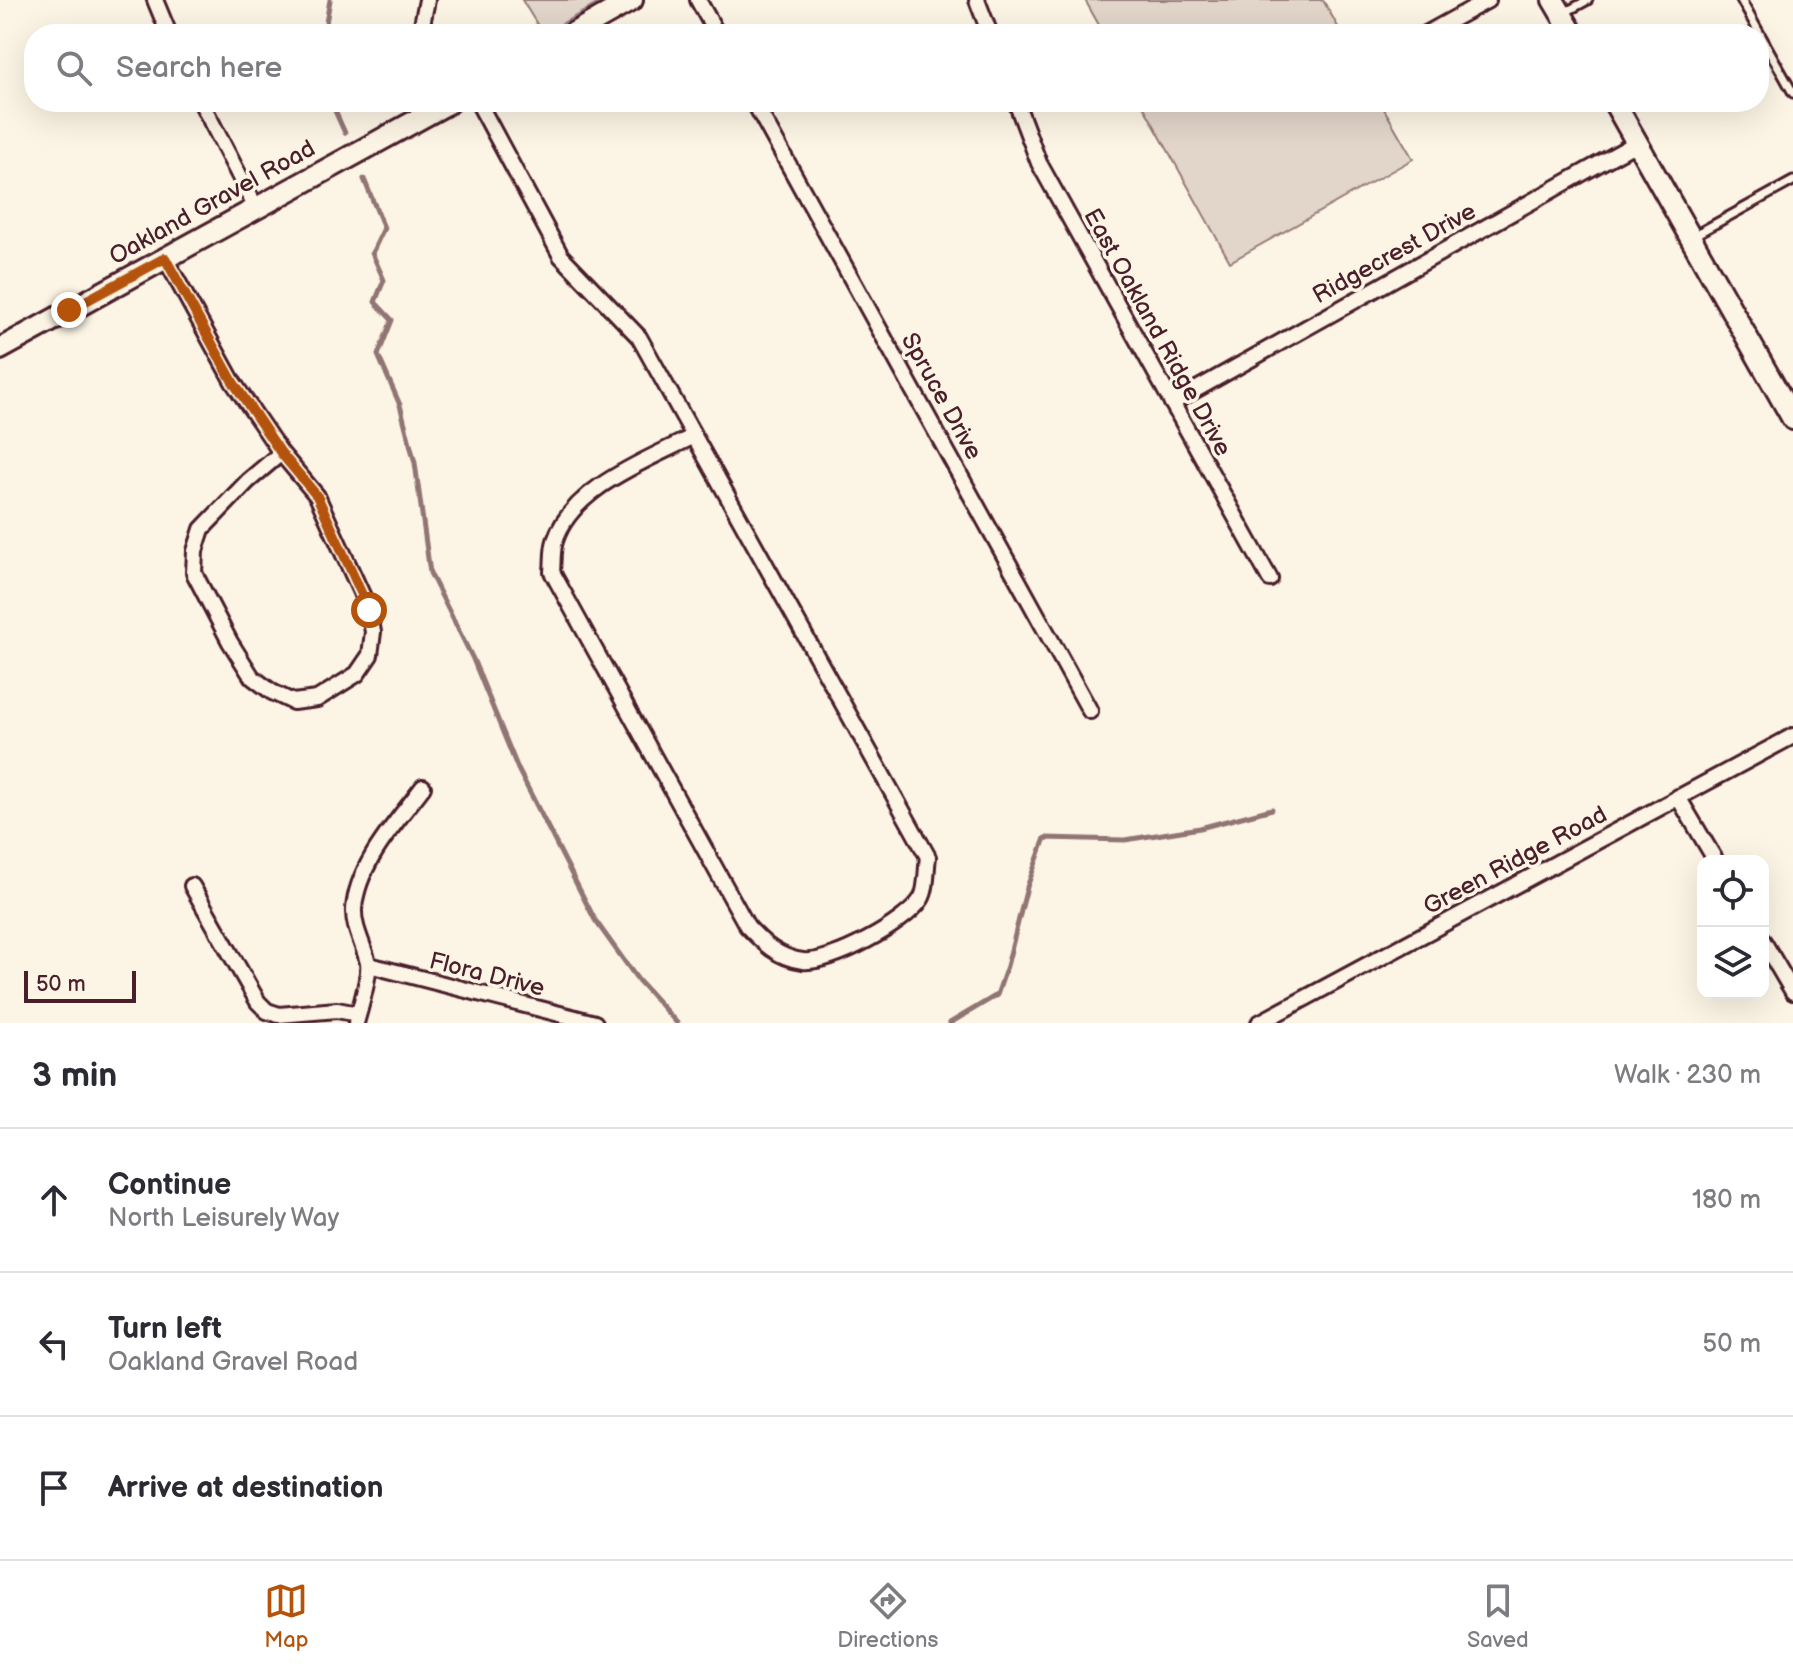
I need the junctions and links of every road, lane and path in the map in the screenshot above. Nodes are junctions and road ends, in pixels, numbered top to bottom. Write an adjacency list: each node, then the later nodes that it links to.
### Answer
1 (155, 0): 10 (street)
2 (427, 0): 11 (street)
3 (632, 0): 12 (street)
4 (698, 0): 13 (street)
5 (977, 0): 14 (street)
6 (1488, 0): 15 (street)
7 (1588, 0): 9 (lane)
8 (1741, 0): 16 (lane)
9 (1557, 7)
10 (165, 24)
11 (422, 24)
12 (590, 24)
13 (711, 24)
14 (986, 24)
15 (1444, 24)
16 (1754, 24)
17 (1769, 50): 18 (lane)
18 (1793, 93)
19 (206, 112): 27 (street)
20 (426, 112): 27 (street, Oakland Gravel Road)
21 (483, 112): 33 (street)
22 (760, 112): 36 (street, Spruce Drive)
23 (1020, 112): 31 (street, East Oakland Ridge Drive)
24 (1620, 112): 25 (street)
25 (1638, 142): 28 (street); 31 (street, Ridgecrest Drive)
26 (1793, 181): 28 (lane)
27 (256, 208): 29 (street, Oakland Gravel Road)
28 (1691, 237): 32 (street)
29 (165, 258): 30 (street, Oakland Gravel Road); 34 (street)
30 (0, 349)
31 (1172, 403): 35 (street, East Oakland Ridge Drive)
32 (1793, 419)
33 (694, 436): 33 (street)
34 (281, 453): 34 (street)
35 (1270, 579)
36 (1090, 711)
37 (1793, 736): 39 (street, Green Ridge Road)
38 (423, 787): 43 (street)
39 (1678, 797): 40 (street); 47 (street, Green Ridge Road)
40 (1712, 855)
41 (192, 886): 45 (street)
42 (1769, 951): 44 (street)
43 (369, 965): 45 (street); 46 (street, Flora Drive)
44 (1793, 992)
45 (357, 1018)
46 (595, 1023)
47 (1259, 1023)

